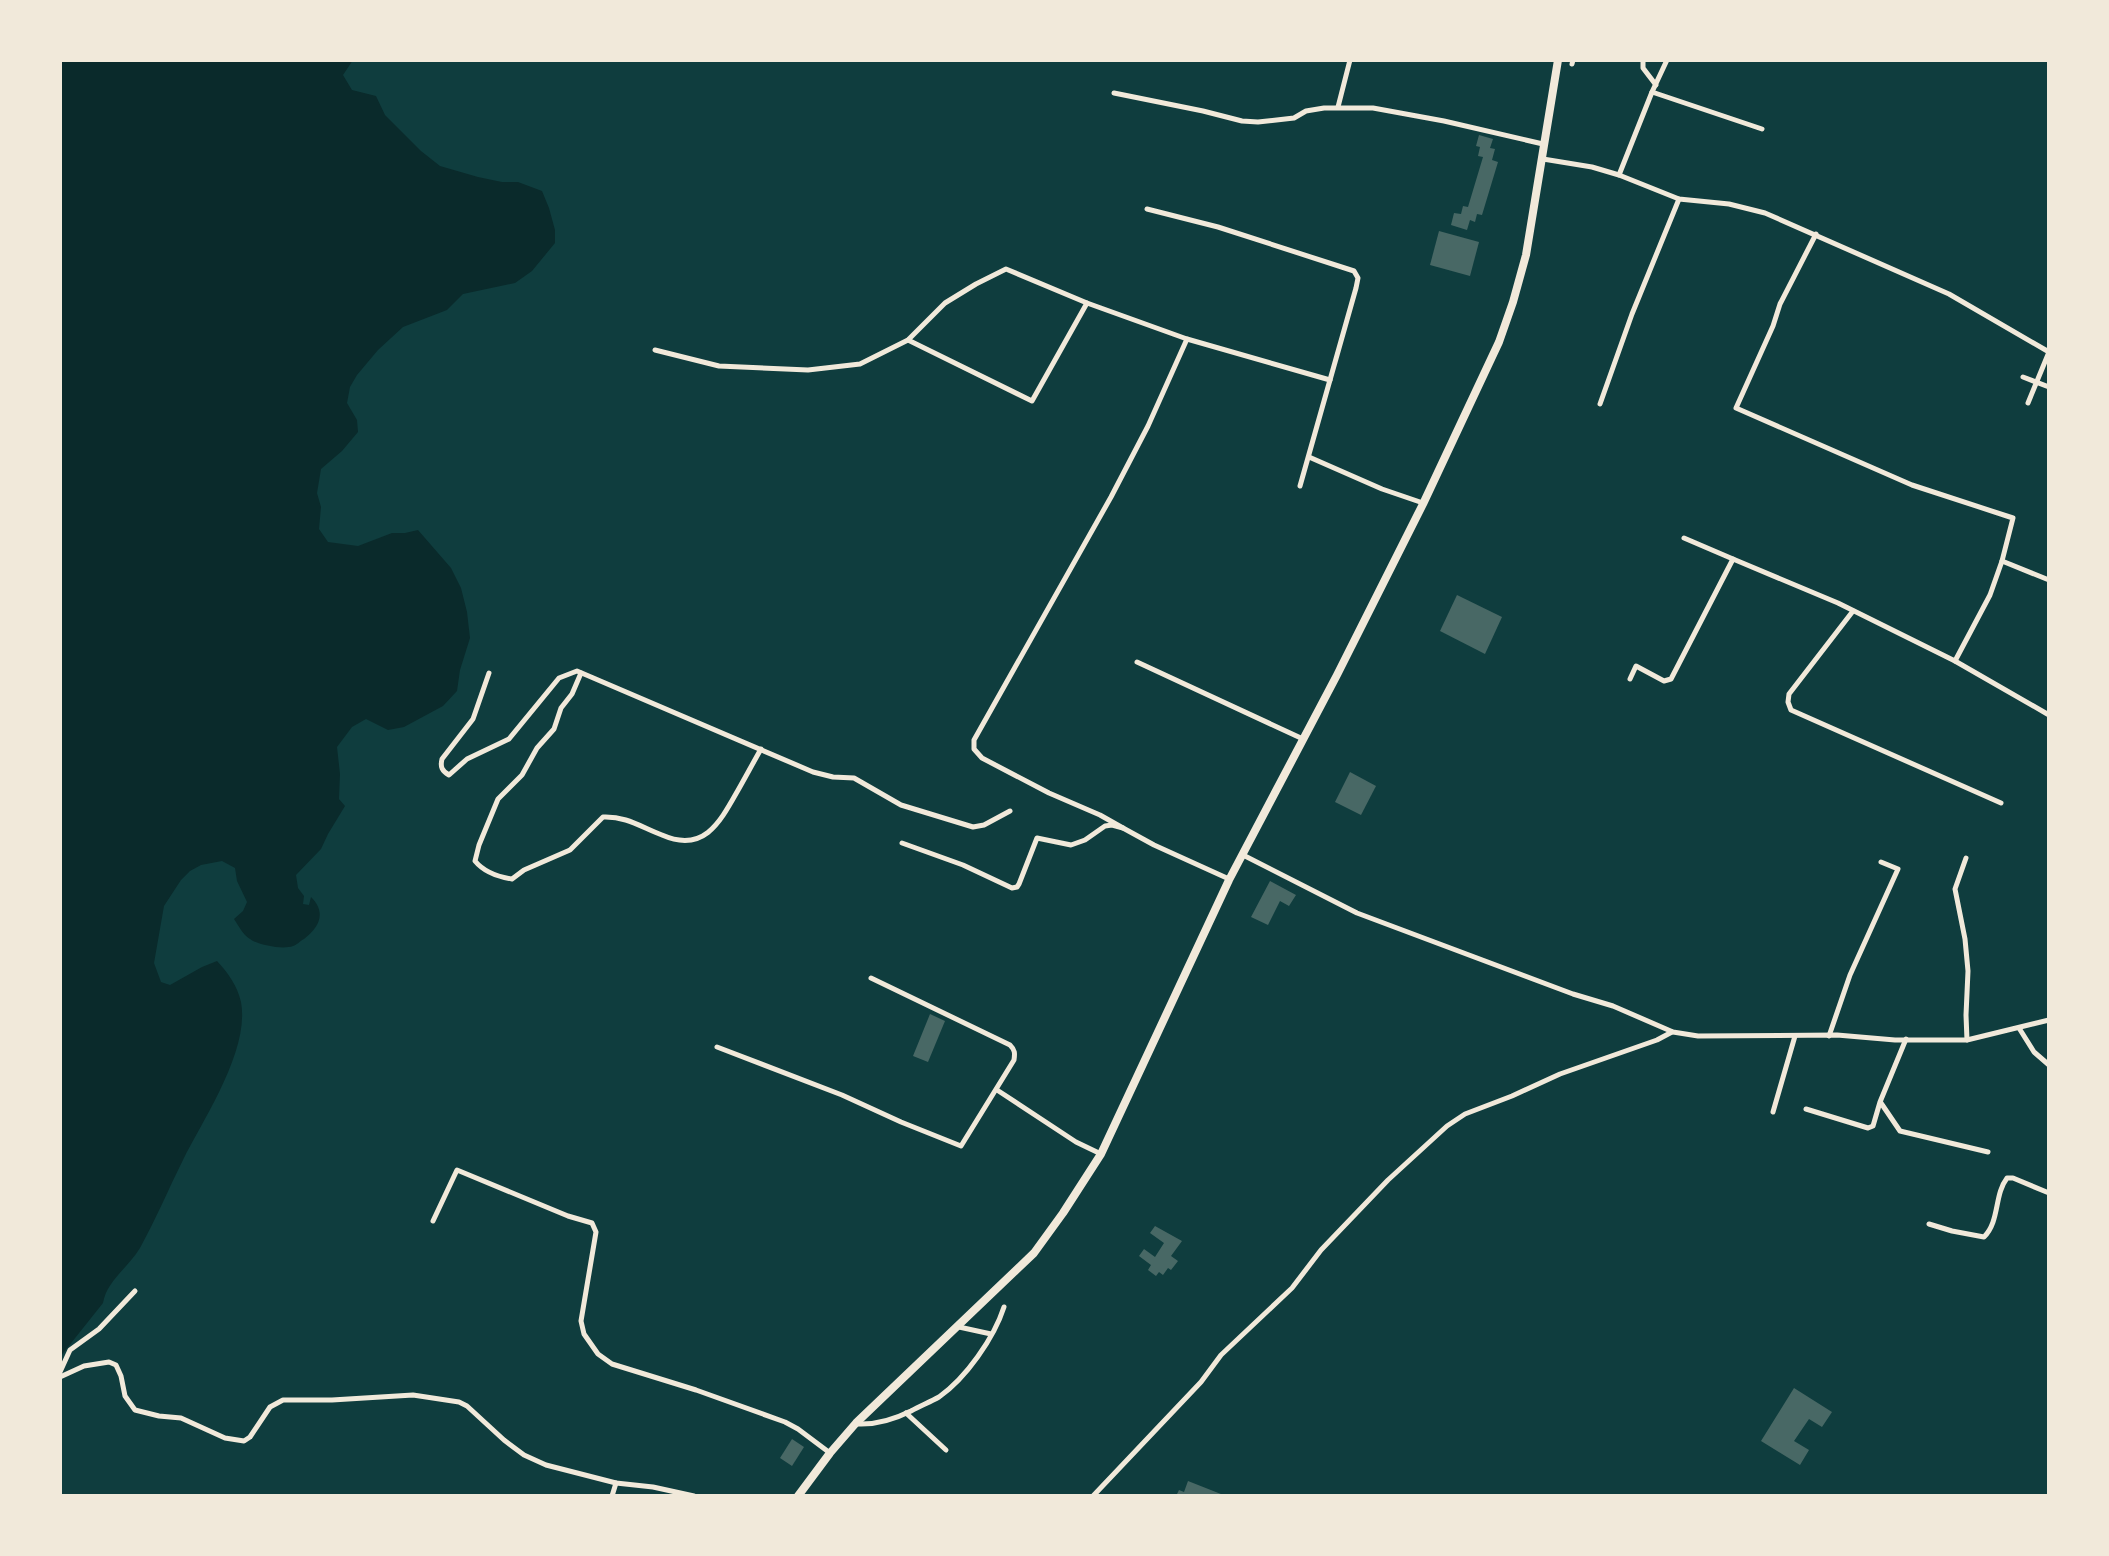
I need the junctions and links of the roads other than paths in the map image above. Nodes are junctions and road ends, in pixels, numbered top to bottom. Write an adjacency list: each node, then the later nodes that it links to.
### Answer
1 (1350, 60): 8 (street)
2 (1558, 60): 10 (main road)
3 (1643, 60): 5 (street)
4 (1667, 60): 5 (street)
5 (1656, 85): 6 (street)
6 (1652, 92): 9 (street); 12 (street)
7 (1114, 93): 8 (street)
8 (1338, 107): 10 (street)
9 (1762, 129)
10 (1544, 144): 11 (main road)
11 (1543, 159): 12 (street); 29 (main road)
12 (1619, 175): 13 (street)
13 (1679, 199): 15 (street); 26 (street)
14 (1147, 209): 22 (street)
15 (1816, 234): 20 (street); 32 (street)
16 (1087, 303): 17 (street); 18 (street); 18 (street)
17 (1187, 339): 22 (street); 45 (street)
18 (908, 340): 19 (street)
19 (655, 350)
20 (2049, 352): 23 (street)
21 (2023, 377): 23 (street)
22 (1330, 380): 27 (street)
23 (2037, 381): 24 (street); 25 (street)
24 (2049, 387)
25 (2028, 403)
26 (1600, 404)
27 (1309, 457): 28 (street); 29 (street)
28 (1300, 486)
29 (1423, 504): 41 (main road)
30 (1684, 538): 31 (street)
31 (1733, 559): 34 (street); 39 (street)
32 (2002, 561): 33 (street); 35 (street)
33 (2049, 580)
34 (1853, 611): 35 (street); 43 (street)
35 (1955, 661): 40 (street)
36 (1137, 662): 41 (street)
37 (489, 673): 38 (street)
38 (581, 673): 42 (street); 42 (street)
39 (1630, 679)
40 (2049, 715)
41 (1304, 740): 47 (main road)
42 (761, 749): 44 (street)
43 (2001, 803)
44 (1010, 811)
45 (1123, 828): 46 (street); 50 (street)
46 (902, 843)
47 (1243, 855): 50 (main road); 54 (street)
48 (1966, 858): 58 (street)
49 (1881, 862): 56 (street)
50 (1229, 880): 66 (main road)
51 (871, 978): 61 (street)
52 (2049, 1020): 53 (street)
53 (2019, 1028): 58 (street); 60 (street)
54 (1673, 1032): 55 (street); 83 (street)
55 (1795, 1036): 56 (street); 64 (street)
56 (1829, 1036): 57 (street)
57 (1906, 1039): 58 (street); 62 (street)
58 (1967, 1040)
59 (717, 1047): 61 (street)
60 (2049, 1065)
61 (997, 1090): 66 (street)
62 (1880, 1102): 63 (street); 65 (street)
63 (1806, 1109)
64 (1773, 1112)
65 (1988, 1152)
66 (1101, 1154): 72 (main road)
67 (2049, 1193): 69 (street)
68 (433, 1221): 78 (street)
69 (1929, 1224)
70 (135, 1291): 74 (street)
71 (1004, 1307): 73 (street)
72 (959, 1327): 73 (street); 76 (main road)
73 (991, 1334): 75 (street)
74 (60, 1374): 79 (street)
75 (906, 1413): 76 (street); 77 (street)
76 (856, 1423): 78 (main road)
77 (946, 1450)
78 (830, 1453): 82 (main road)
79 (616, 1483): 80 (street); 81 (street)
80 (612, 1496)
81 (694, 1496)
82 (798, 1496)
83 (1093, 1496)

